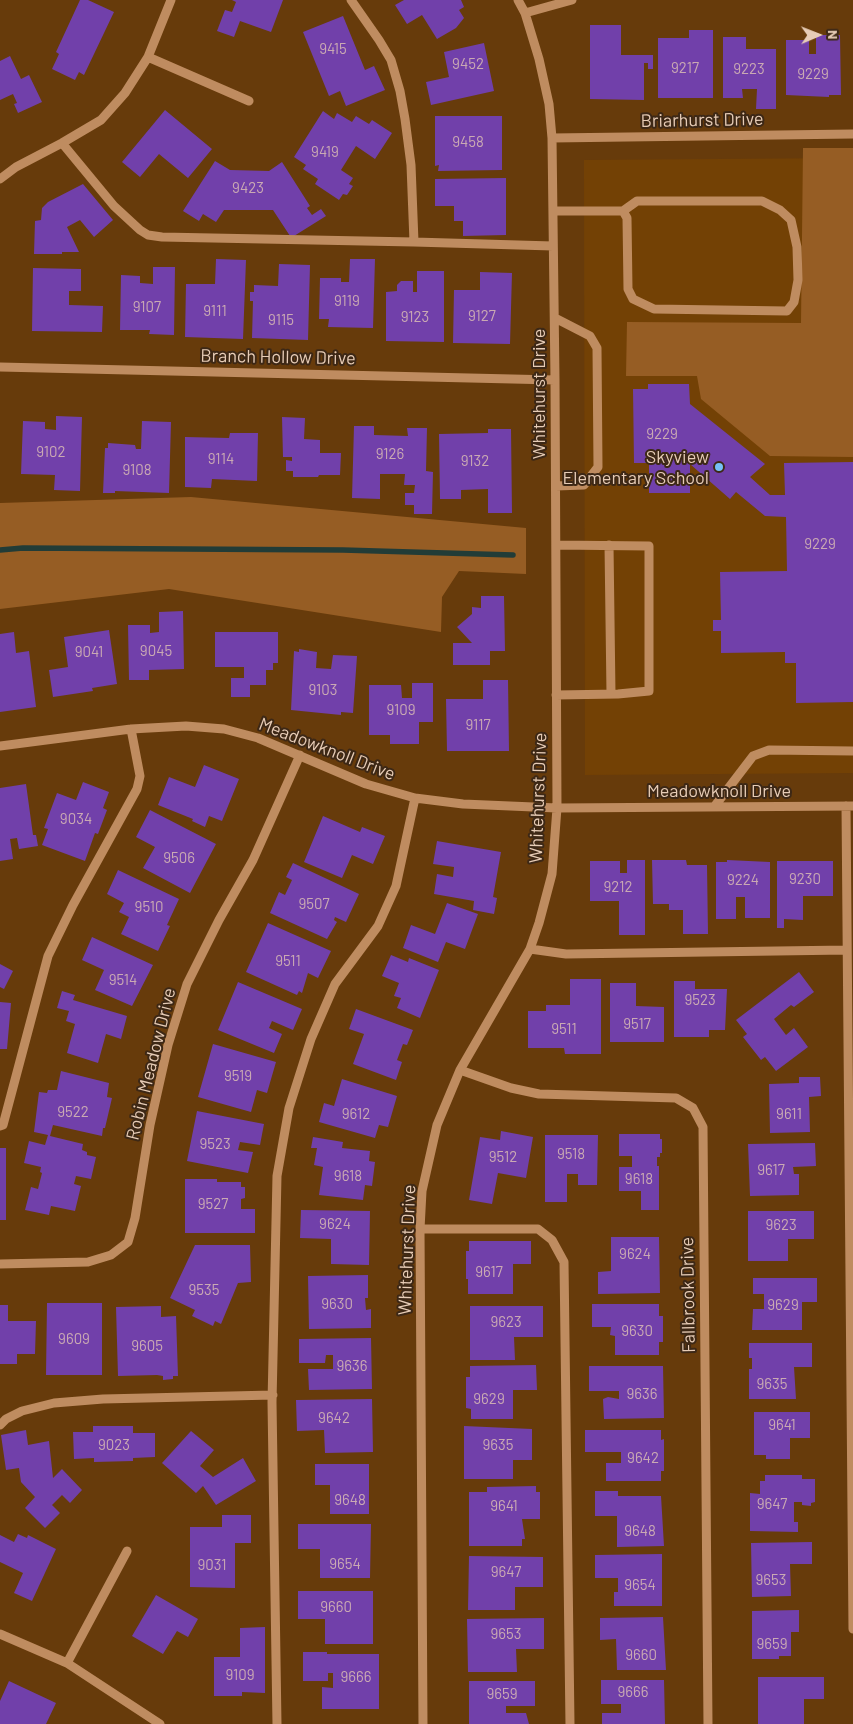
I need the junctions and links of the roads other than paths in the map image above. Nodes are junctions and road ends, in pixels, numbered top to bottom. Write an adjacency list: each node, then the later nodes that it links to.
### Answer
1 (171, 0): 6 (street)
2 (351, 0): 14 (street)
3 (518, 0): 5 (street, Whitehurst Drive)
4 (572, 0): 5 (street)
5 (524, 13): 9 (street, Whitehurst Drive)
6 (148, 57): 7 (street); 10 (street)
7 (249, 101)
8 (853, 134): 9 (street, Briarhurst Drive)
9 (552, 138): 12 (street, Whitehurst Drive)
10 (62, 144): 11 (street); 14 (street)
11 (0, 179)
12 (553, 211): 13 (street); 15 (street, Whitehurst Drive)
13 (623, 211): 13 (street)
14 (414, 242): 15 (street)
15 (553, 246): 16 (street, Whitehurst Drive)
16 (555, 318): 18 (street, Whitehurst Drive); 19 (street)
17 (0, 367): 18 (street, Branch Hollow Drive)
18 (555, 380): 19 (street, Whitehurst Drive)
19 (556, 486): 20 (street, Whitehurst Drive)
20 (556, 545): 21 (street); 23 (street, Whitehurst Drive)
21 (609, 545): 22 (street); 22 (street)
22 (611, 694): 23 (street)
23 (556, 695): 31 (street, Whitehurst Drive)
24 (131, 729): 25 (street, Meadowknoll Drive); 27 (street, Meadowknoll Drive); 35 (street)
25 (0, 746)
26 (853, 750): 30 (street)
27 (300, 756): 28 (street, Meadowknoll Drive); 37 (street, Robin Meadow Drive)
28 (415, 798): 31 (street, Meadowknoll Drive); 38 (street)
29 (849, 806): 30 (street, Meadowknoll Drive); 33 (street)
30 (714, 807): 31 (street, Meadowknoll Drive)
31 (557, 808): 32 (street, Whitehurst Drive)
32 (530, 949): 33 (street); 34 (street, Whitehurst Drive)
33 (847, 950): 41 (street)
34 (460, 1070): 36 (street, Whitehurst Drive); 48 (street, Fallbrook Drive)
35 (0, 1126)
36 (420, 1229): 46 (street, Whitehurst Drive); 47 (street)
37 (0, 1264)
38 (272, 1395): 39 (street); 45 (street)
39 (0, 1425)
40 (127, 1551): 43 (street)
41 (853, 1629)
42 (0, 1634): 43 (street)
43 (66, 1663): 44 (street)
44 (160, 1724)
45 (277, 1724)
46 (423, 1724)
47 (570, 1724)
48 (708, 1724)

